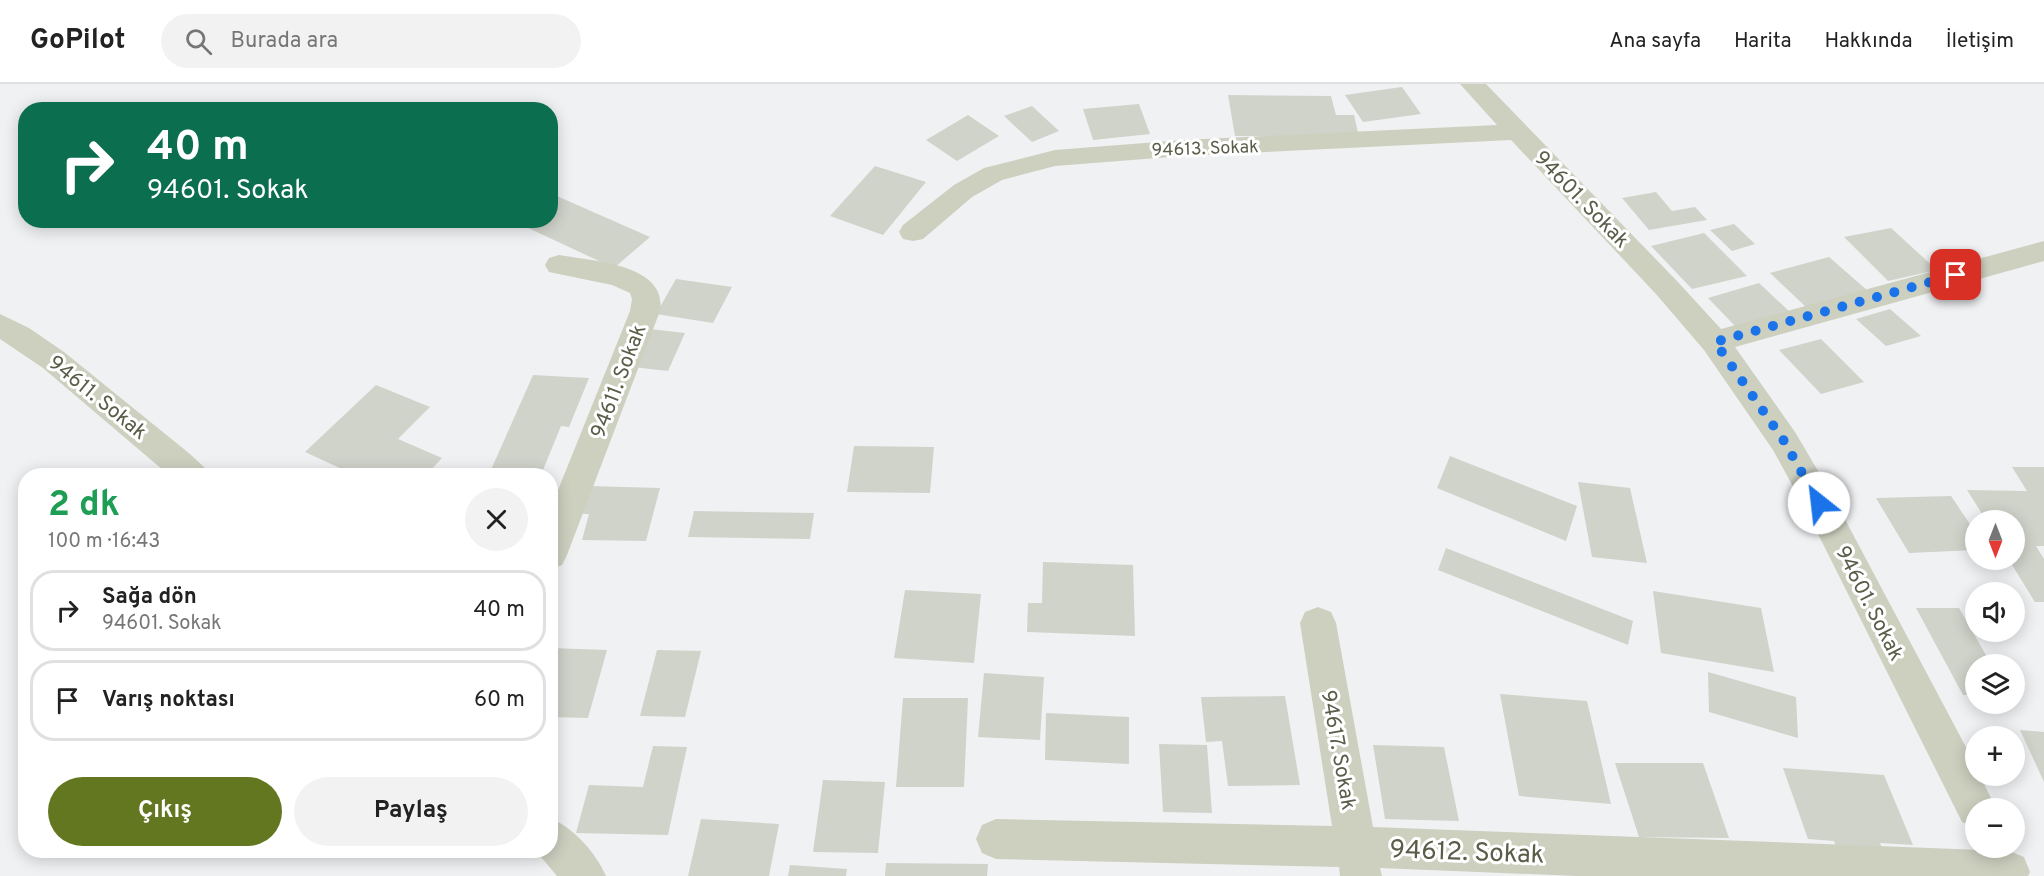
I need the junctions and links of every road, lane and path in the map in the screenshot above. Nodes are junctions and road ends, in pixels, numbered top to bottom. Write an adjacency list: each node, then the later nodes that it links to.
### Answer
1 (1472, 84): 2 (street, 94601. Sokak)
2 (1518, 132): 3 (street, 94613. Sokak); 7 (street, 94601. Sokak)
3 (913, 232)
4 (2044, 251): 7 (street)
5 (559, 265): 9 (street, 94611. Sokak)
6 (0, 325): 8 (street, 94611. Sokak)
7 (1715, 342): 11 (street, 94601. Sokak)
8 (184, 468)
9 (558, 534)
10 (1318, 623): 14 (street, 94617. Sokak)
11 (1971, 798)
12 (996, 839): 14 (street, 94612. Sokak)
13 (558, 847): 16 (street)
14 (1358, 862): 15 (street, 94612. Sokak)
15 (2006, 865)
16 (585, 876)

